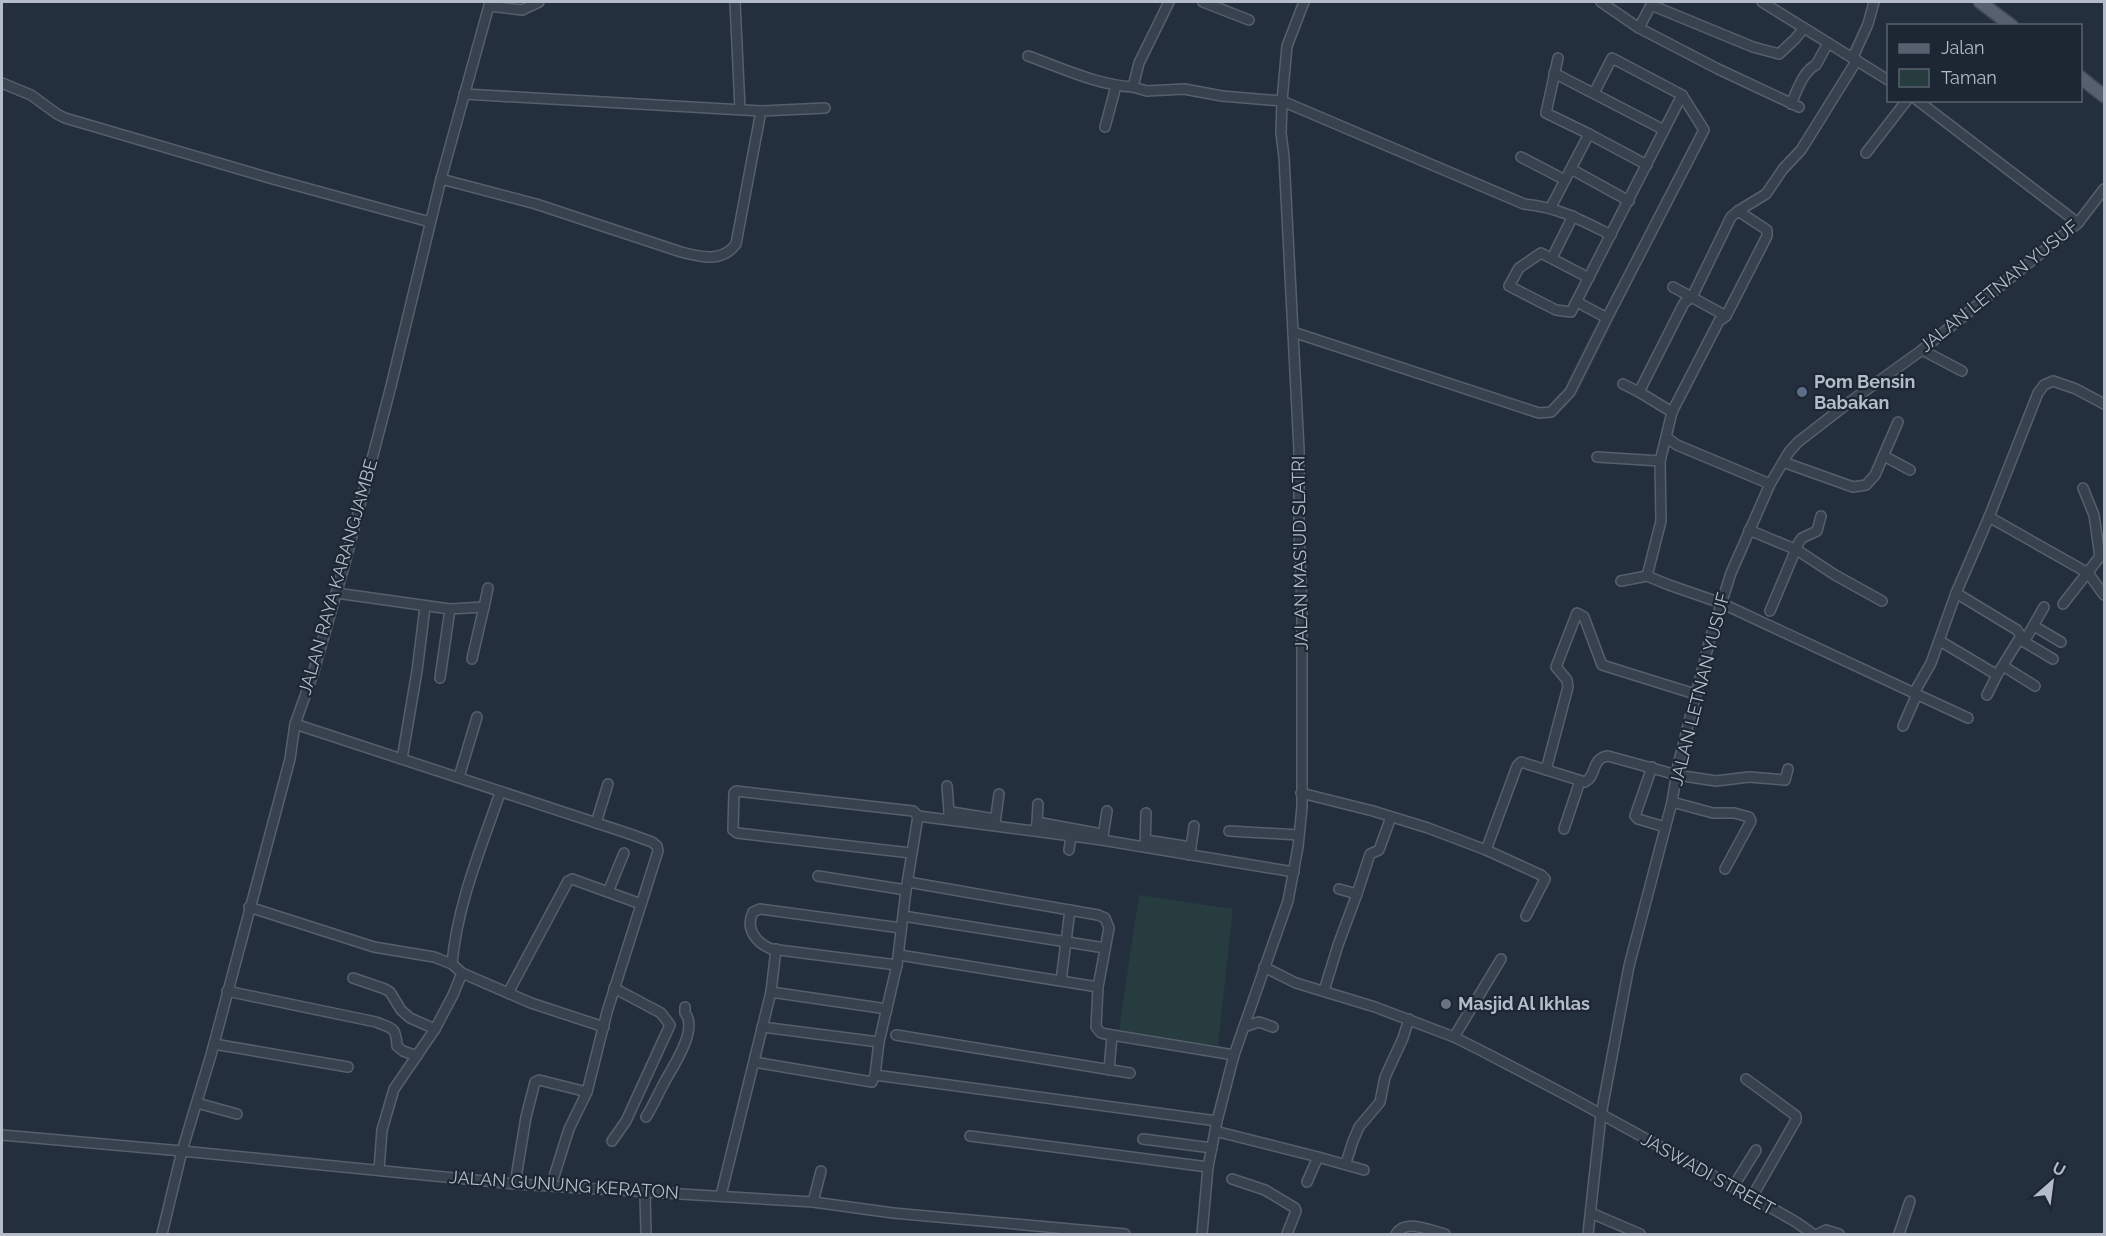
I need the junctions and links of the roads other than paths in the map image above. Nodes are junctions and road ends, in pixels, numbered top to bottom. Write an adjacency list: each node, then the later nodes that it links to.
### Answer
1 (539, 2): 11 (street)
2 (735, 2): 35 (street)
3 (1169, 2): 26 (street)
4 (1203, 2): 13 (street)
5 (1304, 2): 31 (street, JALAN MAS'UD SLATRI)
6 (1601, 2): 15 (street)
7 (1762, 2): 12 (street)
8 (1874, 2): 20 (street)
9 (1980, 2): 14 (main road)
10 (1652, 3): 15 (street); 16 (street)
11 (489, 4): 28 (street, JALAN RAYA KARANGJAMBE)
12 (1777, 6): 16 (street)
13 (1249, 20)
14 (2009, 24)
15 (1639, 28): 17 (street)
16 (1804, 28): 17 (street)
17 (1828, 43): 20 (street)
18 (1028, 56): 25 (street)
19 (1558, 58): 21 (street)
20 (1855, 58): 22 (street); 49 (street)
21 (1554, 73): 27 (street); 39 (street)
22 (1887, 79)
23 (2082, 79): 30 (main road)
24 (2, 83): 51 (street)
25 (1116, 86): 26 (street); 37 (street)
26 (1133, 87): 31 (street)
27 (1594, 93): 29 (street); 38 (street)
28 (464, 94): 35 (street); 44 (street, JALAN RAYA KARANGJAMBE)
29 (1683, 95): 38 (street); 60 (street)
30 (2104, 96)
31 (1282, 101): 48 (street); 61 (street, JALAN MAS'UD SLATRI)
32 (1905, 102): 40 (street)
33 (1920, 102): 52 (street)
34 (825, 108): 36 (street)
35 (740, 109): 36 (street)
36 (761, 111): 44 (street)
37 (1105, 127)
38 (1664, 130): 42 (street)
39 (1589, 134): 42 (street); 43 (street)
40 (1866, 153)
41 (1521, 157): 45 (street)
42 (1647, 165): 47 (street)
43 (1571, 169): 45 (street); 47 (street)
44 (441, 179): 51 (street, JALAN RAYA KARANGJAMBE)
45 (1565, 180): 48 (street)
46 (2104, 189): 52 (street, JALAN LETNAN YUSUF)
47 (1629, 201): 53 (street)
48 (1546, 206): 50 (street)
49 (1738, 211): 57 (street); 59 (street)
50 (1573, 216): 53 (street); 54 (street)
51 (430, 222): 86 (street, JALAN RAYA KARANGJAMBE)
52 (2078, 223): 62 (street, JALAN LETNAN YUSUF)
53 (1611, 235): 55 (street)
54 (1552, 258): 55 (street); 58 (street)
55 (1589, 278): 58 (street)
56 (1673, 287): 57 (street)
57 (1692, 297): 59 (street); 65 (street)
58 (1577, 302): 60 (street)
59 (1726, 316): 67 (street)
60 (1606, 318): 61 (street)
61 (1293, 332): 124 (street, JALAN MAS'UD SLATRI)
62 (1922, 350): 63 (street); 73 (street, JALAN LETNAN YUSUF)
63 (1962, 371)
64 (1623, 384): 65 (street)
65 (1639, 392): 67 (street)
66 (2104, 405): 78 (street)
67 (1672, 412): 69 (street)
68 (1898, 422): 70 (street)
69 (1666, 437): 72 (street); 75 (street)
70 (1884, 456): 73 (street); 74 (street)
71 (1597, 457): 72 (street)
72 (1660, 461): 83 (street)
73 (1783, 462): 75 (street, JALAN LETNAN YUSUF)
74 (1910, 470)
75 (1770, 484): 79 (street, JALAN LETNAN YUSUF)
76 (2083, 488): 81 (street)
77 (1821, 516): 80 (street)
78 (1989, 517): 82 (street); 87 (street)
79 (1749, 530): 80 (street); 90 (street, JALAN LETNAN YUSUF)
80 (1797, 550): 89 (street); 96 (street)
81 (2102, 554): 82 (street)
82 (2088, 573): 88 (street); 91 (street)
83 (1647, 576): 84 (street); 90 (street)
84 (1621, 581)
85 (488, 588): 93 (street)
86 (336, 593): 92 (street); 112 (street, JALAN RAYA KARANGJAMBE)
87 (1956, 593): 98 (street); 99 (street)
88 (2104, 595)
89 (1882, 601)
90 (1721, 603): 107 (street, JALAN LETNAN YUSUF); 108 (street)
91 (2063, 604)
92 (425, 607): 95 (street); 114 (street)
93 (484, 607): 95 (street); 101 (street)
94 (2044, 607): 97 (street)
95 (450, 609): 105 (street)
96 (1770, 611)
97 (2034, 626): 99 (street); 100 (street)
98 (1940, 641): 104 (street); 108 (street)
99 (2022, 641): 102 (street); 103 (street)
100 (2061, 642)
101 (472, 659)
102 (2053, 659)
103 (2003, 666): 104 (street); 106 (street)
104 (1997, 675): 109 (street)
105 (440, 678)
106 (2036, 686)
107 (1695, 694): 117 (street); 118 (street, JALAN LETNAN YUSUF)
108 (1916, 694): 111 (street); 113 (street)
109 (1988, 695)
110 (477, 717): 119 (street)
111 (1968, 718)
112 (295, 724): 114 (street); 157 (street, JALAN RAYA KARANGJAMBE)
113 (1903, 726)
114 (402, 759): 119 (street)
115 (1652, 767): 118 (street); 120 (street); 137 (street)
116 (1788, 769): 118 (street)
117 (1546, 770): 120 (street); 145 (street)
118 (1677, 774): 126 (street, JALAN LETNAN YUSUF)
119 (459, 777): 123 (street)
120 (1580, 781): 138 (street)
121 (608, 784): 134 (street)
122 (947, 786): 131 (street)
123 (500, 793): 134 (street); 167 (street)
124 (1301, 793): 132 (street); 140 (street, JALAN MAS'UD SLATRI)
125 (999, 794): 133 (street)
126 (1672, 802): 137 (street, JALAN LETNAN YUSUF); 149 (street)
127 (1038, 804): 136 (street)
128 (1107, 811): 142 (street)
129 (1146, 813): 143 (street)
130 (918, 816): 131 (street); 148 (street); 148 (street)
131 (949, 816): 133 (street)
132 (1391, 817): 145 (street); 155 (street)
133 (995, 822): 136 (street)
134 (596, 823): 156 (street)
135 (1194, 826): 146 (street)
136 (1036, 827): 141 (street); 142 (street)
137 (1665, 827): 204 (street, JALAN LETNAN YUSUF)
138 (1564, 829)
139 (1229, 831): 140 (street)
140 (1299, 835): 150 (street, JALAN MAS'UD SLATRI)
141 (1071, 836): 142 (street); 144 (street)
142 (1103, 838): 143 (street)
143 (1145, 844): 146 (street)
144 (1069, 850)
145 (1486, 850): 160 (street)
146 (1190, 851): 150 (street)
147 (624, 853): 154 (street)
148 (911, 853): 152 (street)
149 (1725, 869)
150 (1294, 872): 168 (street, JALAN MAS'UD SLATRI)
151 (818, 876): 152 (street)
152 (907, 886): 158 (street); 159 (street)
153 (1339, 889): 155 (street)
154 (608, 891): 156 (street); 177 (street)
155 (1357, 894): 175 (street)
156 (641, 904): 173 (street)
157 (249, 907): 167 (street); 174 (street, JALAN RAYA KARANGJAMBE)
158 (1070, 910): 162 (street); 163 (street)
159 (903, 916): 161 (street); 162 (street)
160 (1526, 916)
161 (901, 928): 164 (street); 166 (street)
162 (1066, 942): 163 (street); 171 (street)
163 (1105, 948): 172 (street)
164 (776, 949): 166 (street); 176 (street)
165 (1501, 959): 190 (street)
166 (898, 960): 171 (street); 179 (street)
167 (452, 964): 169 (street)
168 (1264, 967): 175 (street, JASWADI STREET); 184 (street, JALAN MAS'UD SLATRI)
169 (462, 972): 177 (street); 186 (street)
170 (353, 978): 186 (street)
171 (1061, 981): 172 (street)
172 (1098, 987): 189 (street)
173 (614, 988): 181 (street); 182 (street)
174 (227, 991): 192 (street, JALAN RAYA KARANGJAMBE); 194 (street)
175 (1324, 991): 180 (street, JASWADI STREET)
176 (771, 992): 179 (street); 183 (street)
177 (508, 993): 182 (street)
178 (685, 1007): 187 (street)
179 (887, 1008): 191 (street)
180 (1409, 1020): 190 (street, JASWADI STREET); 215 (street)
181 (670, 1025): 187 (street); 210 (street)
182 (604, 1027): 201 (street)
183 (762, 1027): 191 (street); 195 (street)
184 (1244, 1027): 185 (street); 193 (street, JALAN MAS'UD SLATRI)
185 (1273, 1027)
186 (435, 1029): 194 (street)
187 (687, 1030): 205 (street)
188 (896, 1035): 197 (street)
189 (1112, 1035): 193 (street); 197 (street)
190 (1454, 1037): 204 (street, JASWADI STREET)
191 (879, 1042): 199 (street)
192 (214, 1044): 196 (street); 202 (street, JALAN RAYA KARANGJAMBE)
193 (1234, 1055): 206 (street, JALAN MAS'UD SLATRI)
194 (417, 1056): 217 (street)
195 (754, 1062): 199 (street); 226 (street)
196 (348, 1067)
197 (1109, 1070): 198 (street)
198 (1130, 1073)
199 (874, 1075): 206 (street)
200 (1746, 1079): 227 (street)
201 (587, 1092): 222 (street); 223 (street)
202 (197, 1103): 203 (street); 213 (street, JALAN RAYA KARANGJAMBE)
203 (237, 1114)
204 (1601, 1115): 224 (street, JASWADI STREET); 230 (street, JALAN LETNAN YUSUF)
205 (646, 1117)
206 (1216, 1126): 211 (street, JALAN MAS'UD SLATRI); 214 (street)
207 (2, 1135): 213 (street, JALAN GUNUNG KERATON)
208 (969, 1136): 216 (street)
209 (1143, 1139): 211 (street)
210 (612, 1141)
211 (1212, 1148): 216 (street, JALAN MAS'UD SLATRI)
212 (1756, 1150): 224 (street)
213 (182, 1151): 217 (street, JALAN GUNUNG KERATON); 231 (street, JALAN RAYA KARANGJAMBE)
214 (1318, 1157): 215 (street); 221 (street)
215 (1346, 1164): 219 (street)
216 (1208, 1167): 234 (street, JALAN MAS'UD SLATRI)
217 (380, 1170): 222 (street, JALAN GUNUNG KERATON)
218 (821, 1170): 229 (street)
219 (1364, 1170)
220 (1232, 1179): 235 (street)
221 (1307, 1182)
222 (515, 1184): 223 (street, JALAN GUNUNG KERATON)
223 (551, 1186): 225 (street, JALAN GUNUNG KERATON)
224 (1733, 1187): 227 (street, JASWADI STREET)
225 (645, 1193): 226 (street, JALAN GUNUNG KERATON); 232 (street)
226 (721, 1195): 229 (street, JALAN GUNUNG KERATON)
227 (1752, 1197): 240 (street, JASWADI STREET)
228 (1910, 1201): 243 (street)
229 (813, 1202): 233 (street, JALAN GUNUNG KERATON)
230 (1591, 1213): 238 (street, JALAN LETNAN YUSUF); 239 (street)
231 (162, 1234)
232 (646, 1234)
233 (1125, 1234)
234 (1202, 1234)
235 (1287, 1234)
236 (1396, 1234): 237 (street)
237 (1445, 1234)
238 (1588, 1234)
239 (1640, 1234)
240 (1813, 1234)
241 (1818, 1234): 242 (street)
242 (1839, 1234)
243 (1899, 1234)

